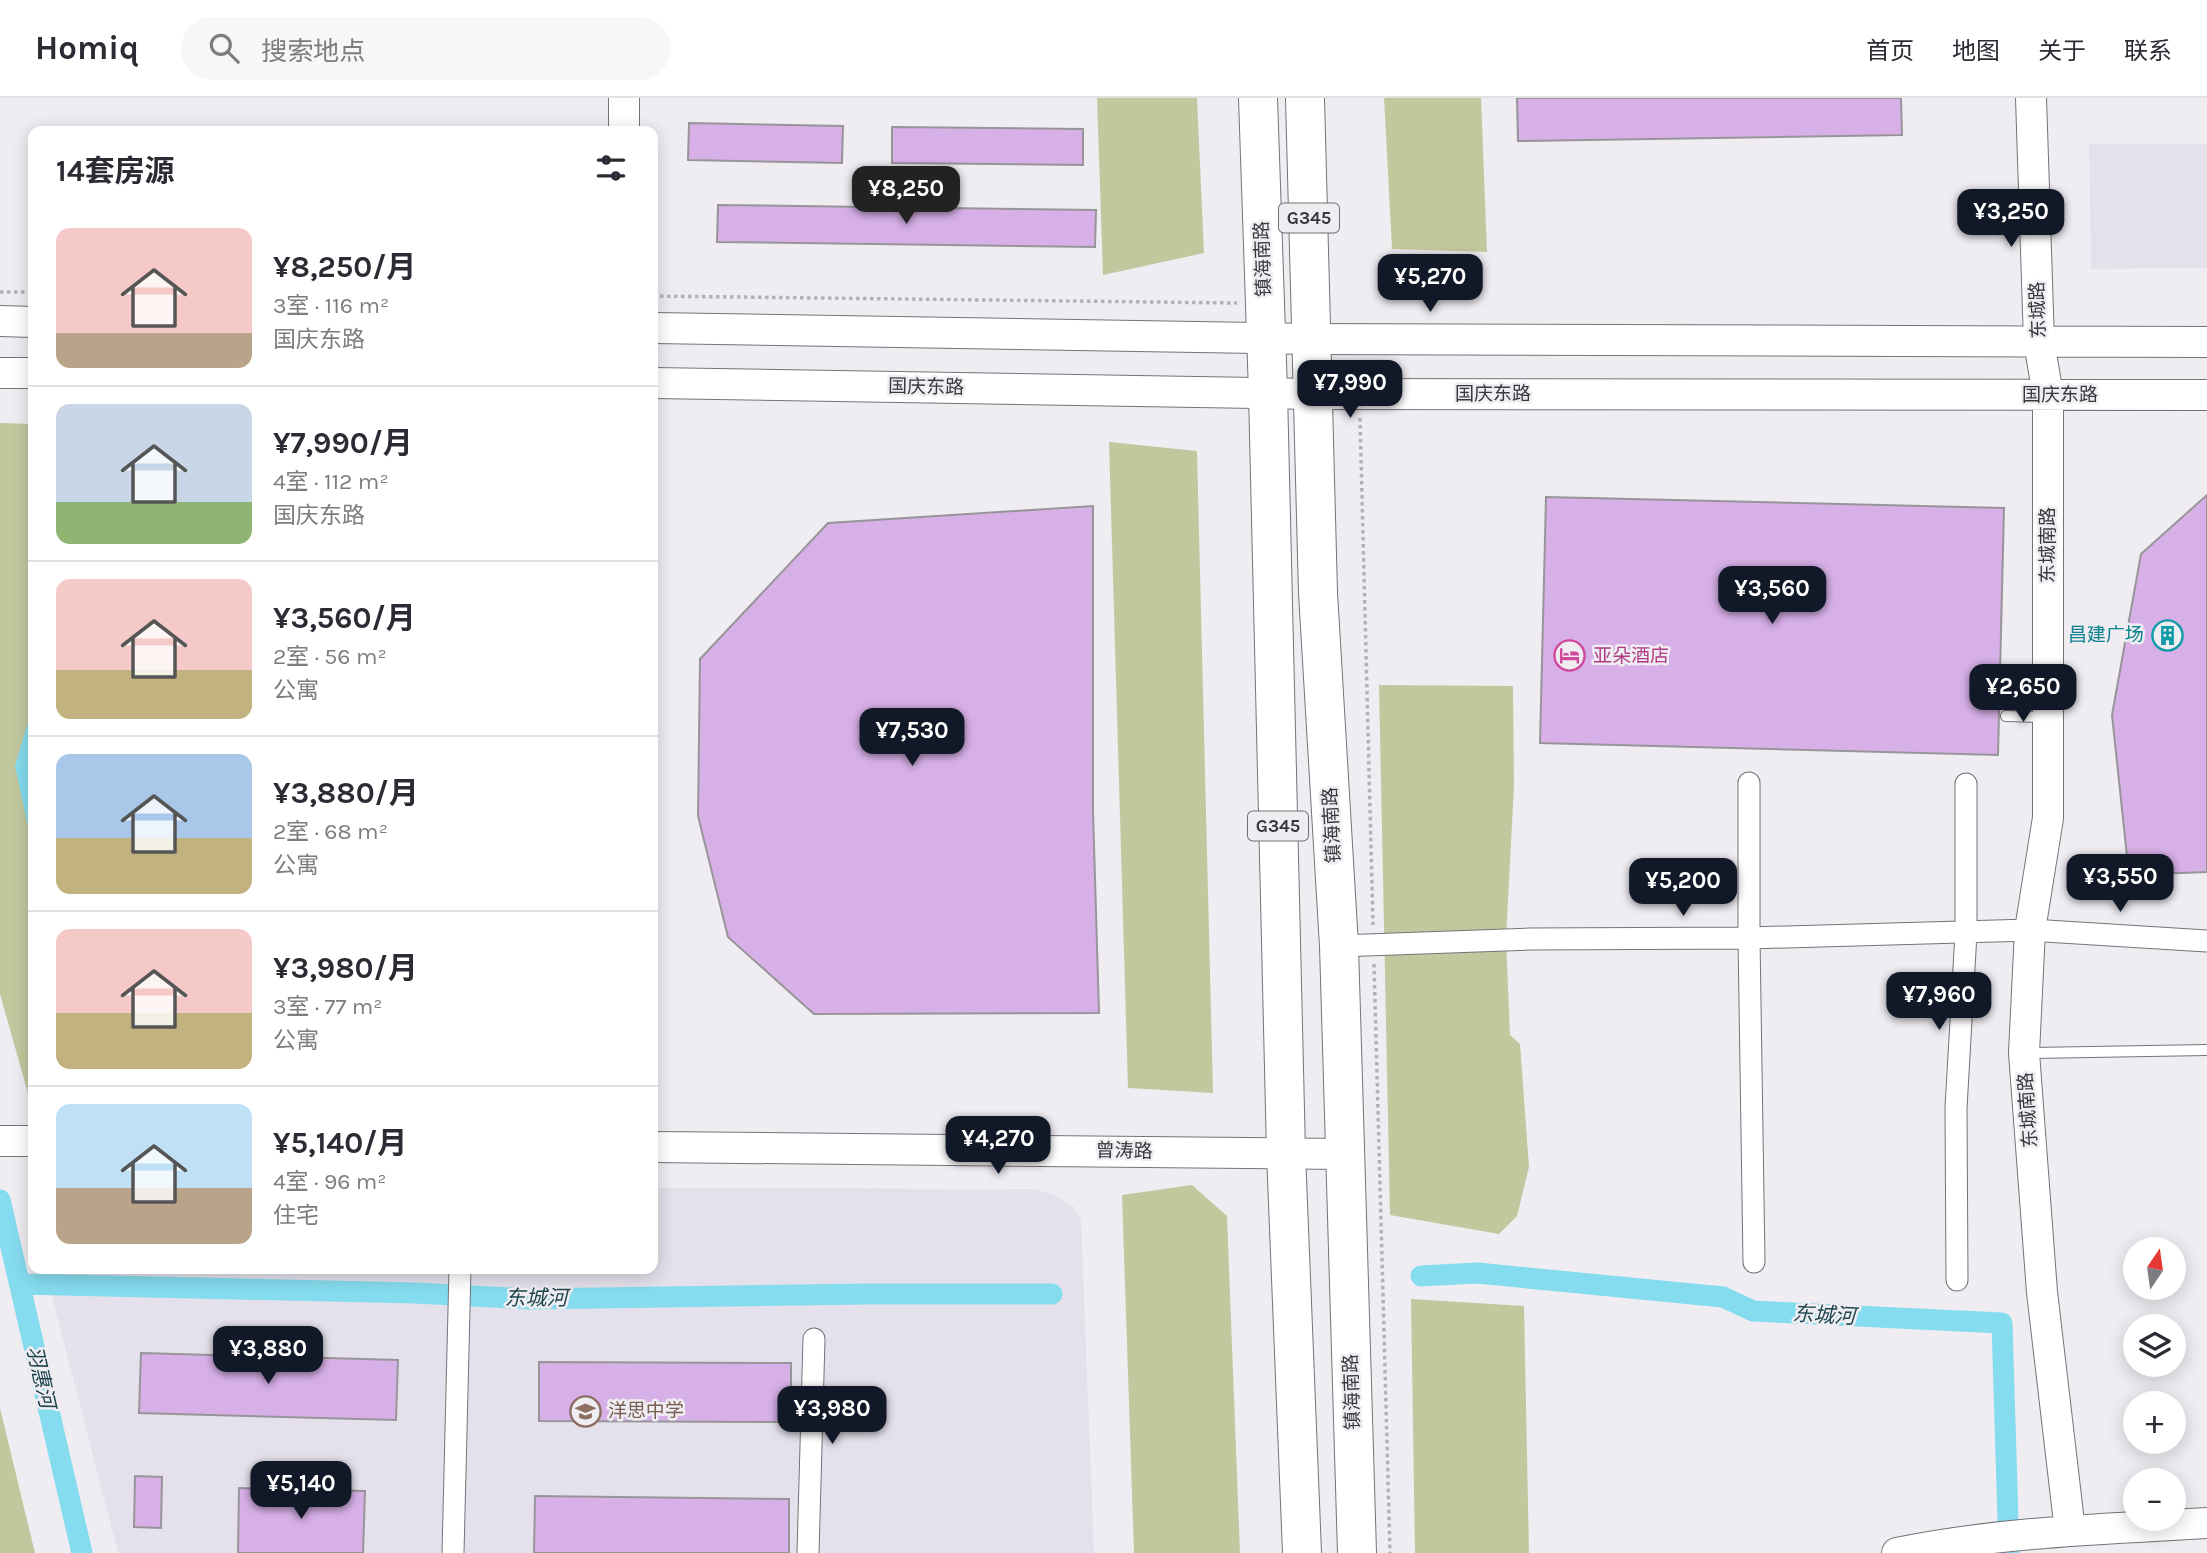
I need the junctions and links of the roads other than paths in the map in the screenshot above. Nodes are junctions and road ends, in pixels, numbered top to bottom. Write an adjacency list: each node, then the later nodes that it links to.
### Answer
1 (624, 98): 5 (main road)
2 (1258, 98): 7 (highway, 镇海南路 / G345)
3 (1305, 98): 10 (highway, 镇海南路 / G345)
4 (2031, 98): 11 (main road, 东城路)
5 (624, 126)
6 (0, 321): 8 (main road)
7 (1266, 321): 9 (main road); 10 (main road); 16 (highway, 镇海南路 / G345)
8 (28, 322)
9 (658, 328)
10 (1311, 339): 11 (main road); 17 (highway, 镇海南路 / G345)
11 (2039, 342): 12 (main road); 18 (main road, 东城路)
12 (2207, 342)
13 (0, 373): 14 (main road)
14 (28, 373)
15 (658, 383): 16 (main road, 国庆东路)
16 (1268, 392): 17 (main road, 国庆东路); 32 (highway, 镇海南路 / G345)
17 (1314, 394): 18 (main road, 国庆东路); 28 (highway, 镇海南路 / G345)
18 (2048, 395): 19 (main road, 国庆东路); 21 (main road, 东城南路)
19 (2207, 395)
20 (2006, 716): 21 (lane)
21 (2048, 717): 24 (main road, 东城南路)
22 (1749, 783): 26 (street)
23 (1966, 783): 25 (street)
24 (2031, 930): 25 (street); 27 (street); 30 (main road, 东城南路)
25 (1966, 933): 26 (street); 36 (street)
26 (1749, 938): 28 (street); 34 (street)
27 (2207, 941)
28 (1356, 945): 33 (highway, 镇海南路 / G345)
29 (2207, 1050): 30 (lane)
30 (2024, 1054): 39 (main road, 东城南路)
31 (658, 1147): 32 (main road, 曾涛路)
32 (1286, 1153): 33 (main road, 曾涛路); 42 (highway, 镇海南路 / G345)
33 (1344, 1154): 43 (highway, 镇海南路 / G345)
34 (1754, 1262)
35 (460, 1274): 40 (street)
36 (1957, 1280)
37 (814, 1339): 41 (street)
38 (2207, 1522): 39 (main road)
39 (2070, 1531): 44 (main road)
40 (453, 1553)
41 (808, 1553)
42 (1303, 1553)
43 (1357, 1553)
44 (1897, 1553)

